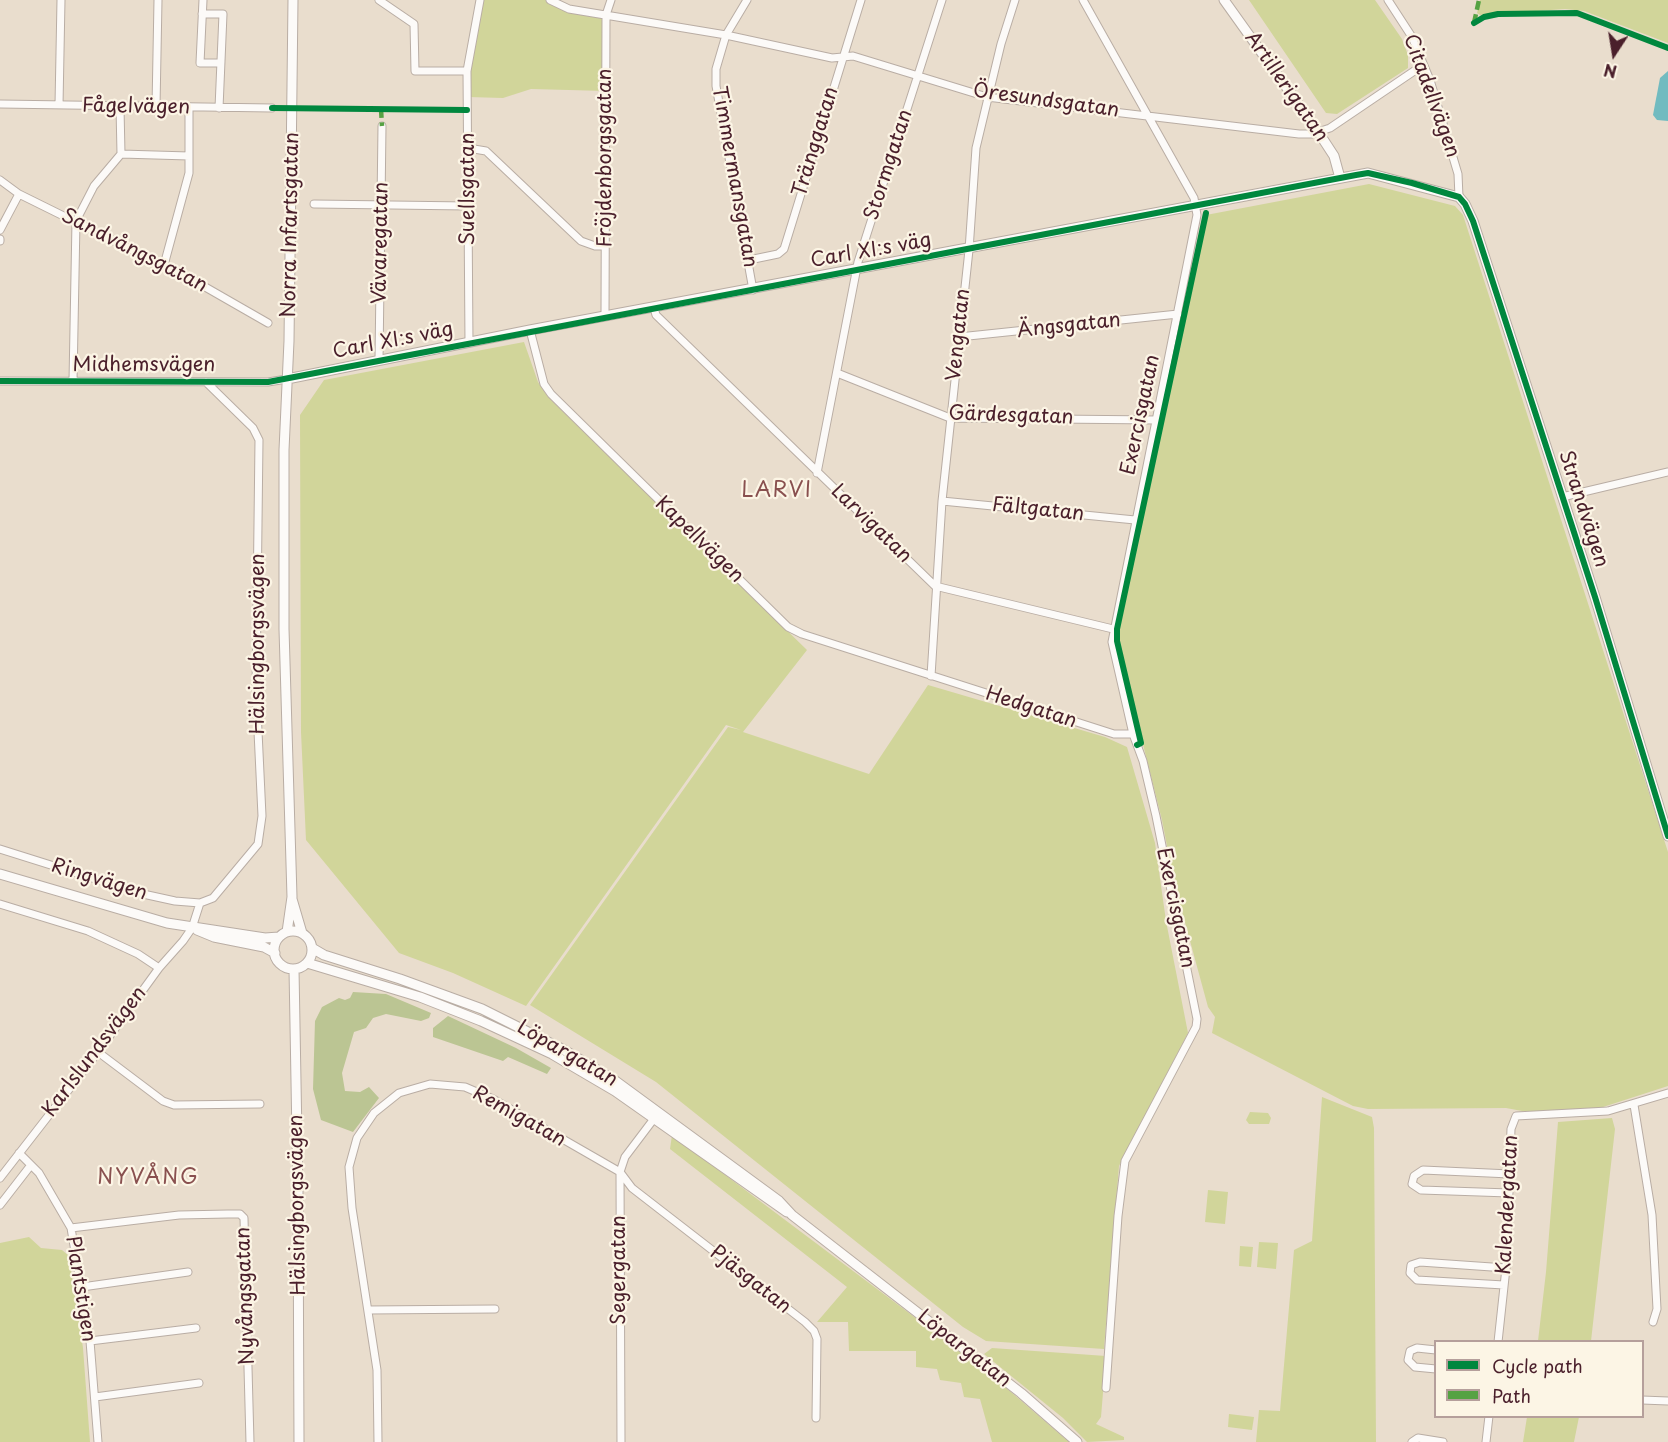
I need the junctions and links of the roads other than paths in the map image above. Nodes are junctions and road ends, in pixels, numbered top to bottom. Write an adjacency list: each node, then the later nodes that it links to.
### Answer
1 (61, 0): 26 (street)
2 (158, 0): 28 (street)
3 (203, 0): 16 (street)
4 (292, 0): 63 (street, Norra Infartsgatan)
5 (379, 0): 22 (street)
6 (480, 0): 22 (street, Suellsgatan)
7 (550, 0): 17 (street, Öresundsgatan)
8 (611, 0): 17 (street, Fröjdenborgsgatan)
9 (747, 0): 18 (street, Timmermansgatan)
10 (861, 0): 19 (street, Tränggatan)
11 (942, 0): 23 (street, Stormgatan)
12 (1015, 0): 24 (street, Vengatan)
13 (1083, 0): 32 (street)
14 (1224, 0): 34 (street, Artillerigatan)
15 (1388, 0): 21 (street, Citadellvägen)
16 (202, 14): 20 (street); 20 (street)
17 (606, 15): 18 (street, Öresundsgatan); 48 (street, Fröjdenborgsgatan)
18 (726, 35): 19 (street, Öresundsgatan); 50 (street, Timmermansgatan)
19 (843, 56): 23 (street, Öresundsgatan); 50 (street, Tränggatan)
20 (220, 63): 30 (street)
21 (1423, 65): 34 (street); 41 (street, Citadellvägen)
22 (467, 71): 35 (street, Suellsgatan)
23 (918, 75): 24 (street, Öresundsgatan); 52 (street, Stormgatan)
24 (987, 97): 32 (street, Öresundsgatan); 49 (street, Vengatan)
25 (0, 104): 26 (street, Fågelvägen)
26 (59, 105): 27 (street, Fågelvägen)
27 (120, 107): 28 (street, Fågelvägen); 36 (street)
28 (156, 107): 29 (street, Fågelvägen)
29 (189, 108): 30 (street, Fågelvägen); 37 (street)
30 (219, 108): 31 (street, Fågelvägen)
31 (272, 108)
32 (1146, 114): 34 (street, Öresundsgatan); 45 (street)
33 (382, 126): 43 (street, Vävaregatan)
34 (1319, 133): 38 (street, Artillerigatan)
35 (468, 148): 44 (street, Suellsgatan); 48 (street)
36 (121, 154): 37 (street); 46 (street)
37 (189, 156): 51 (street)
38 (1340, 178): 41 (street, Carl XI:s väg); 45 (street, Carl XI:s väg)
39 (0, 180): 40 (street, Sandvångsgatan)
40 (20, 194): 46 (street, Sandvångsgatan); 47 (street)
41 (1459, 197): 71 (street, Strandvägen)
42 (314, 204): 43 (street)
43 (382, 204): 44 (street); 61 (street, Vävaregatan)
44 (468, 206): 60 (street, Suellsgatan)
45 (1196, 207): 49 (street, Carl XI:s väg); 55 (street, Exercisgatan)
46 (76, 221): 51 (street, Sandvångsgatan); 65 (street)
47 (0, 230)
48 (604, 246): 56 (street, Fröjdenborgsgatan)
49 (969, 250): 52 (street, Carl XI:s väg); 59 (street, Vengatan)
50 (749, 260): 53 (street, Timmermansgatan)
51 (164, 265): 57 (street, Sandvångsgatan)
52 (855, 271): 53 (street, Carl XI:s väg); 62 (street, Stormgatan)
53 (753, 290): 54 (street, Carl XI:s väg)
54 (654, 308): 56 (street, Carl XI:s väg); 70 (street, Larvigatan)
55 (1178, 314): 59 (street, Ängsgatan); 68 (street, Exercisgatan)
56 (605, 316): 58 (street, Carl XI:s väg)
57 (268, 323)
58 (530, 330): 60 (street, Carl XI:s väg); 76 (street, Kapellvägen)
59 (959, 337): 67 (street, Vengatan)
60 (469, 343): 61 (street, Carl XI:s väg)
61 (379, 360): 63 (street, Carl XI:s väg)
62 (837, 373): 67 (street, Gärdesgatan); 70 (street, Stormgatan)
63 (287, 379): 66 (street, Midhemsvägen); 81 (street, Hälsingborgsvägen)
64 (0, 381): 65 (street, Midhemsvägen)
65 (73, 381): 66 (street, Midhemsvägen)
66 (206, 382): 82 (street, Hälsingborgsvägen)
67 (950, 418): 68 (street, Gärdesgatan); 72 (street, Vengatan)
68 (1157, 420): 73 (street, Exercisgatan)
69 (1668, 472): 71 (street)
70 (817, 473): 74 (street, Larvigatan)
71 (1562, 497): 78 (street, Strandvägen)
72 (942, 501): 73 (street, Fältgatan); 74 (street, Vengatan)
73 (1135, 520): 75 (street, Exercisgatan)
74 (935, 586): 75 (street); 76 (street, Vengatan)
75 (1113, 629): 77 (street, Exercisgatan)
76 (931, 676): 77 (street, Hedgatan)
77 (1133, 735): 118 (street, Exercisgatan)
78 (1668, 836)
79 (0, 849): 82 (street, Ringvägen)
80 (0, 874): 84 (street, Ringvägen)
81 (292, 897): 85 (street, Hälsingborgsvägen); 86 (street, Hälsingborgsvägen)
82 (200, 903): 84 (street)
83 (0, 904): 90 (street)
84 (192, 928): 86 (street, Ringvägen); 88 (street, Ringvägen); 90 (street, Karlslundsvägen)
85 (302, 933): 86 (street); 87 (street)
86 (283, 934): 88 (street)
87 (312, 948): 89 (street); 96 (street, Löpargatan)
88 (275, 953): 91 (street)
89 (307, 963): 91 (street); 96 (street, Löpargatan)
90 (159, 968): 92 (street, Karlslundsvägen)
91 (294, 969): 126 (street, Hälsingborgsvägen)
92 (98, 1052): 94 (street); 97 (street, Karlslundsvägen)
93 (1668, 1093): 95 (street, Kalendergatan)
94 (260, 1104)
95 (1634, 1105): 100 (street, Kalendergatan); 111 (street)
96 (657, 1115): 99 (street, Segergatan); 129 (street, Löpargatan)
97 (19, 1153): 98 (street, Plantstigen); 101 (street, Karlslundsvägen)
98 (31, 1165): 103 (street); 104 (street, Plantstigen)
99 (620, 1172): 110 (street, Remigatan); 122 (street, Pjäsgatan); 128 (street, Segergatan)
100 (1510, 1174): 102 (street, Kalendergatan); 102 (street)
101 (0, 1179)
102 (1509, 1193): 105 (street, Kalendergatan)
103 (0, 1205)
104 (71, 1228): 108 (street, Plantstigen); 125 (street, Nyvångsgatan)
105 (1506, 1268): 107 (street, Kalendergatan); 107 (street)
106 (188, 1272): 108 (street)
107 (1504, 1285): 113 (street, Kalendergatan)
108 (82, 1287): 114 (street, Plantstigen)
109 (495, 1309): 110 (street)
110 (368, 1310): 127 (street, Remigatan)
111 (1653, 1322)
112 (196, 1328): 114 (street)
113 (1498, 1340)
114 (90, 1341): 119 (street, Plantstigen)
115 (1434, 1350): 116 (street)
116 (1434, 1369)
117 (199, 1383): 119 (street)
118 (1106, 1389)
119 (95, 1397): 124 (street, Plantstigen)
120 (1644, 1400): 121 (street)
121 (1668, 1401)
122 (816, 1418)
123 (1489, 1418): 132 (street)
124 (98, 1442)
125 (250, 1442)
126 (299, 1442)
127 (378, 1442)
128 (621, 1442)
129 (1076, 1442)
130 (1412, 1442): 131 (street)
131 (1443, 1442)
132 (1486, 1442)

